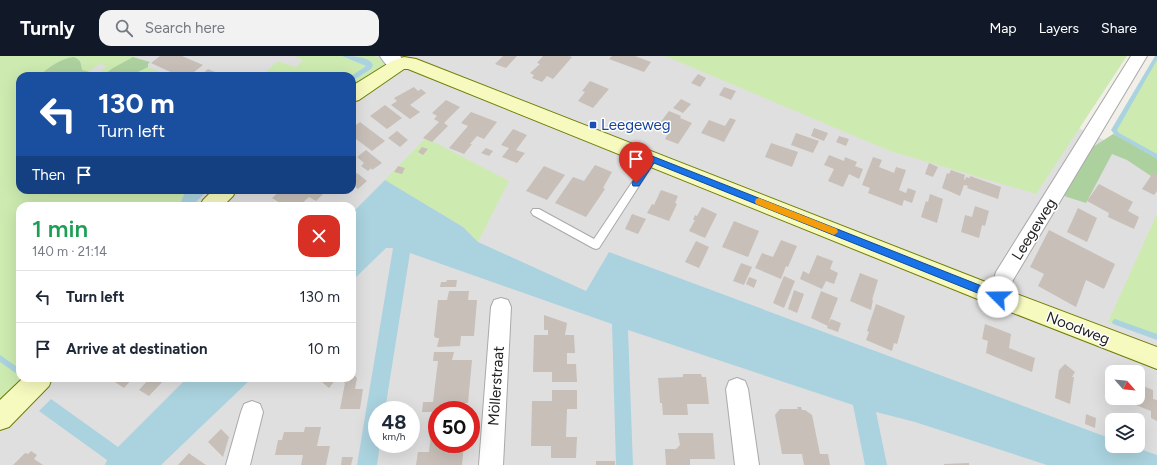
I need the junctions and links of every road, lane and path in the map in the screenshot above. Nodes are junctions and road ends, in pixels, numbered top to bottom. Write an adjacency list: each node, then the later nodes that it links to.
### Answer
1 (1139, 56): 8 (street, Leegeweg)
2 (394, 60): 3 (main road); 4 (main road)
3 (356, 92)
4 (652, 159): 7 (lane); 8 (main road)
5 (222, 194): 6 (main road)
6 (214, 202)
7 (536, 212)
8 (998, 297): 10 (main road, Noodweg)
9 (501, 307): 16 (street, Möllerstraat)
10 (1157, 358)
11 (36, 382): 14 (main road)
12 (737, 389): 17 (street)
13 (252, 412): 15 (street)
14 (0, 418)
15 (238, 465)
16 (490, 465)
17 (747, 465)

